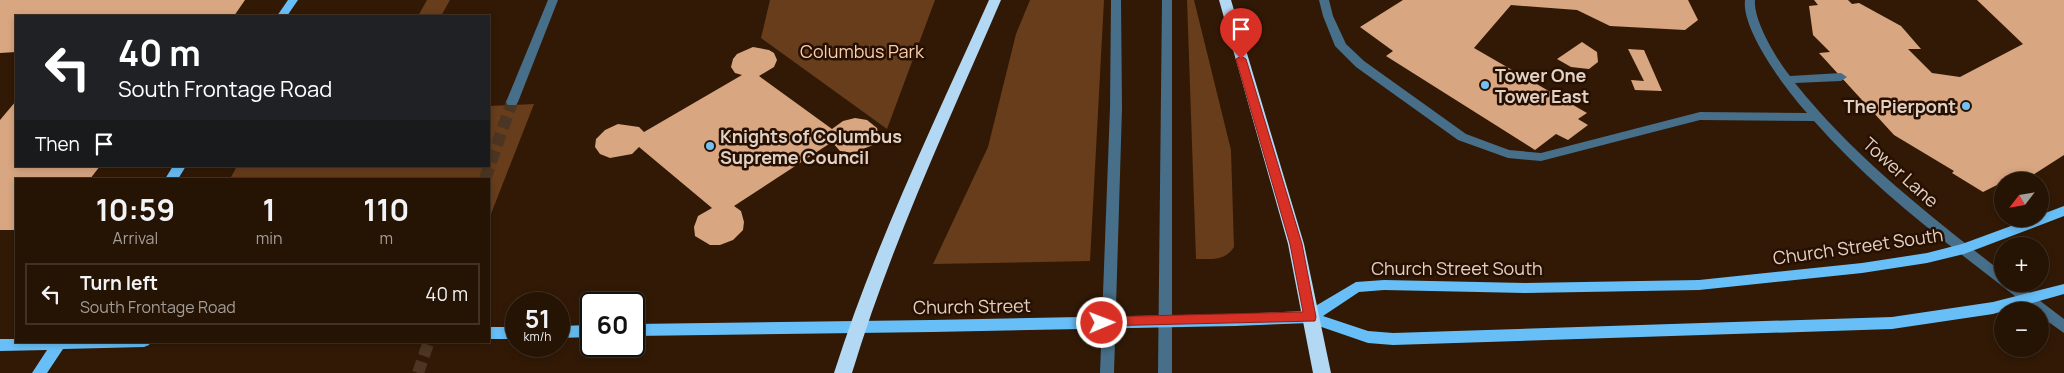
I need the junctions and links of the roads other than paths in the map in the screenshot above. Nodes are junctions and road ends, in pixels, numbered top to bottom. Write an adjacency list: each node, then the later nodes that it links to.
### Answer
1 (293, 0): 9 (main road)
2 (553, 0): 12 (street)
3 (995, 0): 23 (highway)
4 (1116, 0): 33 (street)
5 (1167, 0): 34 (street)
6 (1225, 0): 22 (highway)
7 (1324, 0): 13 (street)
8 (1750, 0): 11 (street, Tower Lane)
9 (283, 15)
10 (1841, 77): 11 (street)
11 (1787, 80): 13 (street, Tower Lane)
12 (512, 102)
13 (1817, 118): 17 (street, Tower Lane)
14 (179, 167): 15 (main road)
15 (172, 178)
16 (2064, 212): 17 (main road, Church Street South)
17 (1964, 249): 18 (street, Tower Lane); 22 (main road, Church Street South)
18 (1994, 273)
19 (2064, 289): 21 (main road)
20 (2019, 292): 21 (street)
21 (2028, 299): 22 (main road); 24 (street)
22 (1310, 317): 23 (main road, Church Street, bridge); 35 (highway)
23 (856, 327): 25 (main road, Church Street); 32 (highway)
24 (2064, 327)
25 (645, 330)
26 (490, 333): 27 (main road)
27 (505, 333)
28 (40, 343): 30 (main road)
29 (59, 343): 31 (main road)
30 (0, 345)
31 (39, 373)
32 (843, 373)
33 (1107, 373)
34 (1165, 373)
35 (1322, 373)

